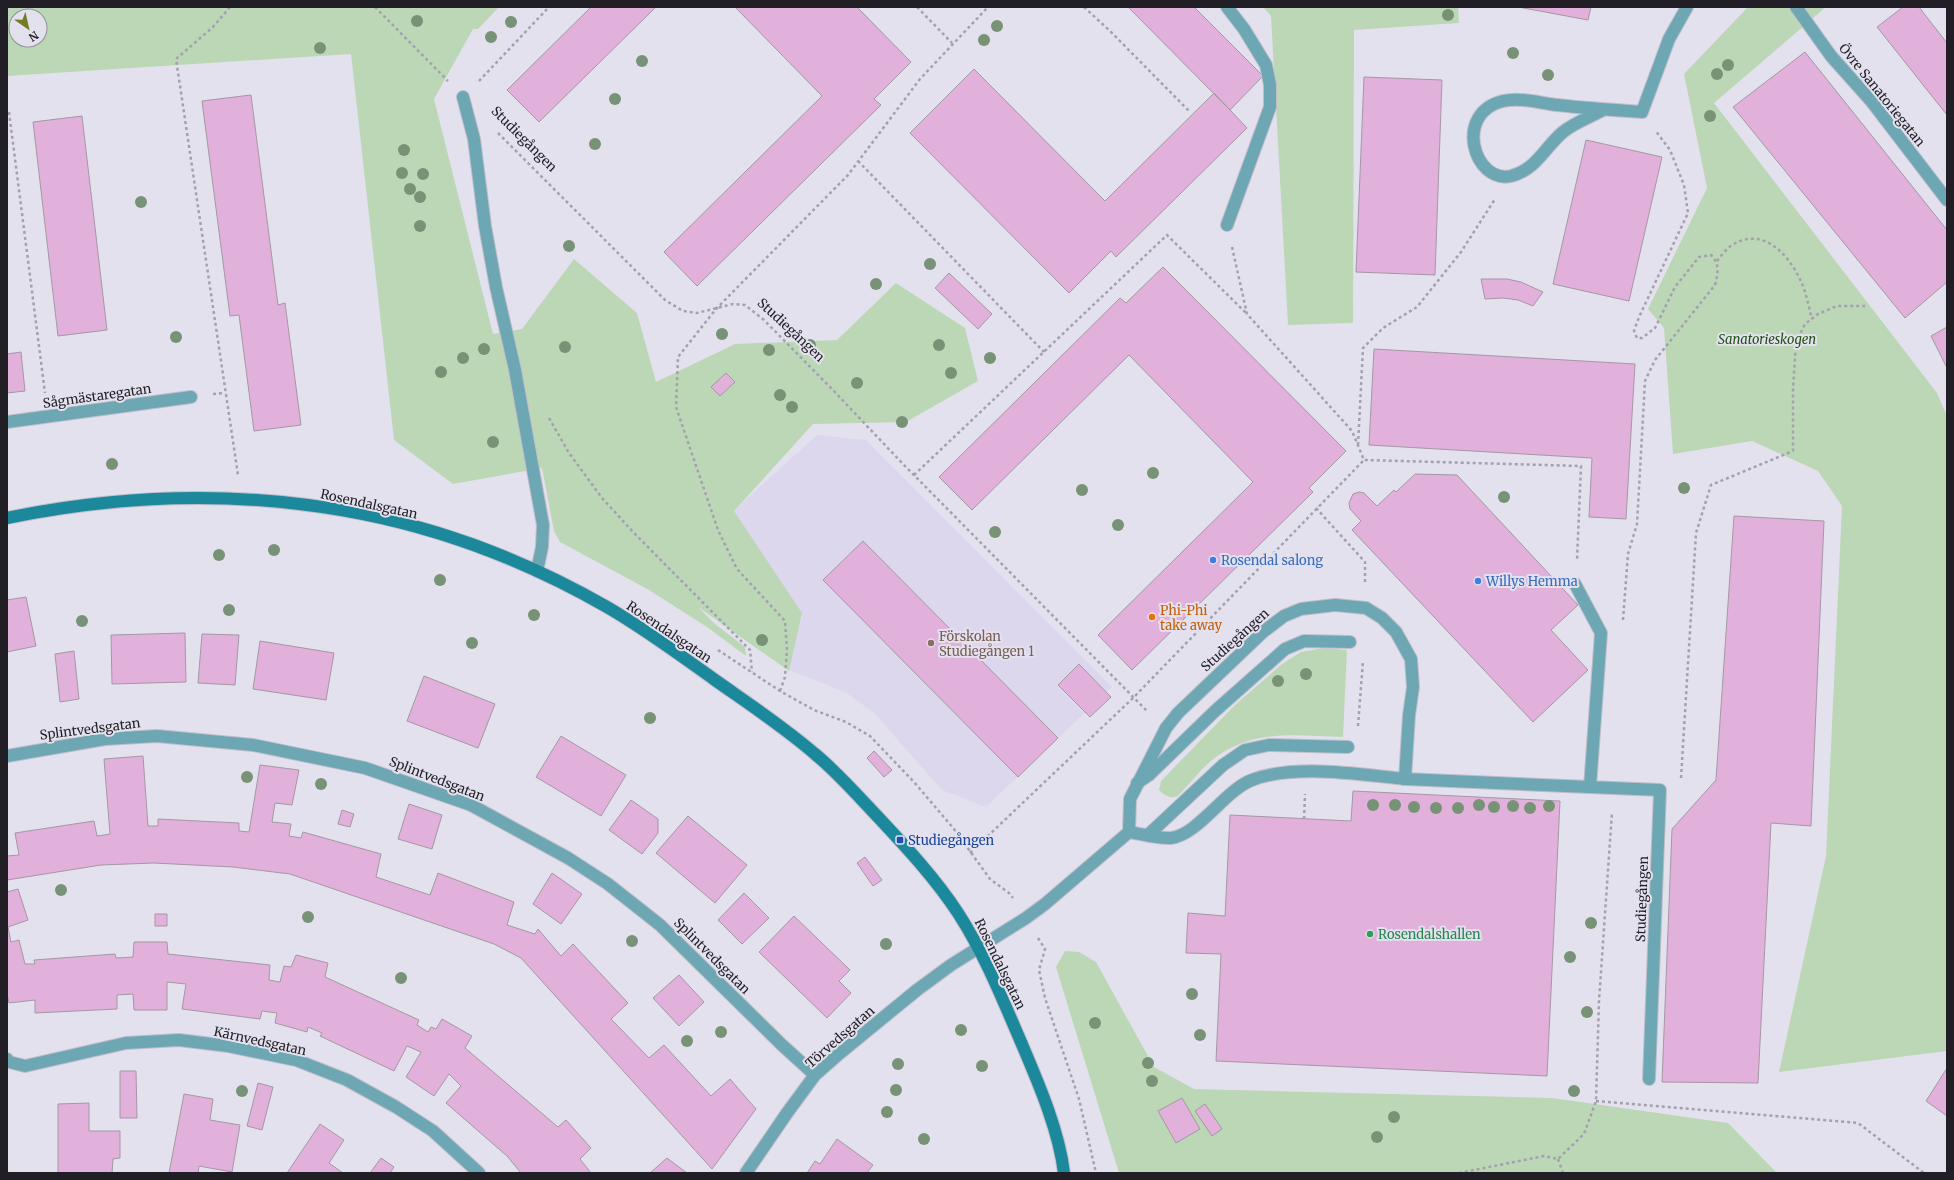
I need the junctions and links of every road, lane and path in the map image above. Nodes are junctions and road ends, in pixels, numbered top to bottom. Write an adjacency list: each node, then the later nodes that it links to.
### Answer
1 (230, 7): 34 (path)
2 (375, 7): 11 (path)
3 (549, 7): 11 (path)
4 (918, 7): 10 (path)
5 (988, 7): 10 (path)
6 (1084, 7): 14 (path)
7 (1227, 7): 20 (street)
8 (1687, 7): 15 (street)
9 (1796, 7): 19 (street, Övre Sanatoriegatan)
10 (952, 43): 17 (path)
11 (463, 97): 37 (street)
12 (1603, 110): 15 (street); 18 (street); 18 (street)
13 (9, 112): 29 (path)
14 (1190, 112)
15 (1642, 112): 21 (path)
16 (493, 128): 23 (path, Studiegången)
17 (858, 161): 23 (path); 26 (path)
18 (1509, 176): 31 (path)
19 (1947, 200)
20 (1228, 225): 24 (path)
21 (1717, 261): 25 (path); 40 (path)
22 (1865, 306): 25 (path)
23 (716, 309): 33 (path, Studiegången); 45 (path)
24 (1247, 314): 26 (path); 31 (path)
25 (1812, 319): 54 (path)
26 (1044, 352): 33 (path)
27 (191, 397): 29 (street, Sågmästaregatan)
28 (546, 411): 44 (path)
29 (48, 416): 30 (street, Sågmästaregatan)
30 (7, 422)
31 (1358, 447): 32 (path)
32 (1364, 460): 35 (path); 38 (path)
33 (914, 475): 46 (path, Studiegången)
34 (231, 477)
35 (1316, 508): 39 (path); 46 (path)
36 (7, 518): 37 (street, Rosendalsgatan)
37 (537, 571): 60 (street, Rosendalsgatan)
38 (1576, 584): 53 (street)
39 (1366, 608): 47 (street, Studiegången); 51 (street, Studiegången)
40 (1622, 625)
41 (1350, 642): 52 (street)
42 (717, 649): 44 (path)
43 (1363, 659): 48 (path)
44 (752, 673): 45 (path)
45 (780, 691): 58 (path)
46 (1133, 698): 47 (path, Studiegången); 58 (path)
47 (1166, 728): 52 (street, Studiegången)
48 (1358, 731)
49 (1348, 747): 57 (street)
50 (7, 756): 62 (street, Splintvedsgatan)
51 (1405, 779): 53 (street); 57 (street)
52 (1137, 783): 56 (street, Studiegången)
53 (1590, 787): 54 (street)
54 (1660, 790): 63 (street, Studiegången)
55 (1612, 808): 64 (path)
56 (1129, 832): 57 (street); 59 (street)
57 (1148, 835)
58 (970, 853): 59 (path)
59 (1026, 918): 60 (street); 69 (path)
60 (979, 948): 62 (street, Törvedsgatan); 68 (street, Rosendalsgatan)
61 (7, 1059): 66 (street, Kärnvedsgatan)
62 (815, 1075): 67 (street, Törvedsgatan)
63 (1649, 1079)
64 (1596, 1101): 65 (path); 72 (path)
65 (1558, 1158): 70 (path); 71 (path)
66 (479, 1173)
67 (746, 1173)
68 (1064, 1173)
69 (1096, 1173)
70 (1459, 1173)
71 (1563, 1173)
72 (1924, 1173)

